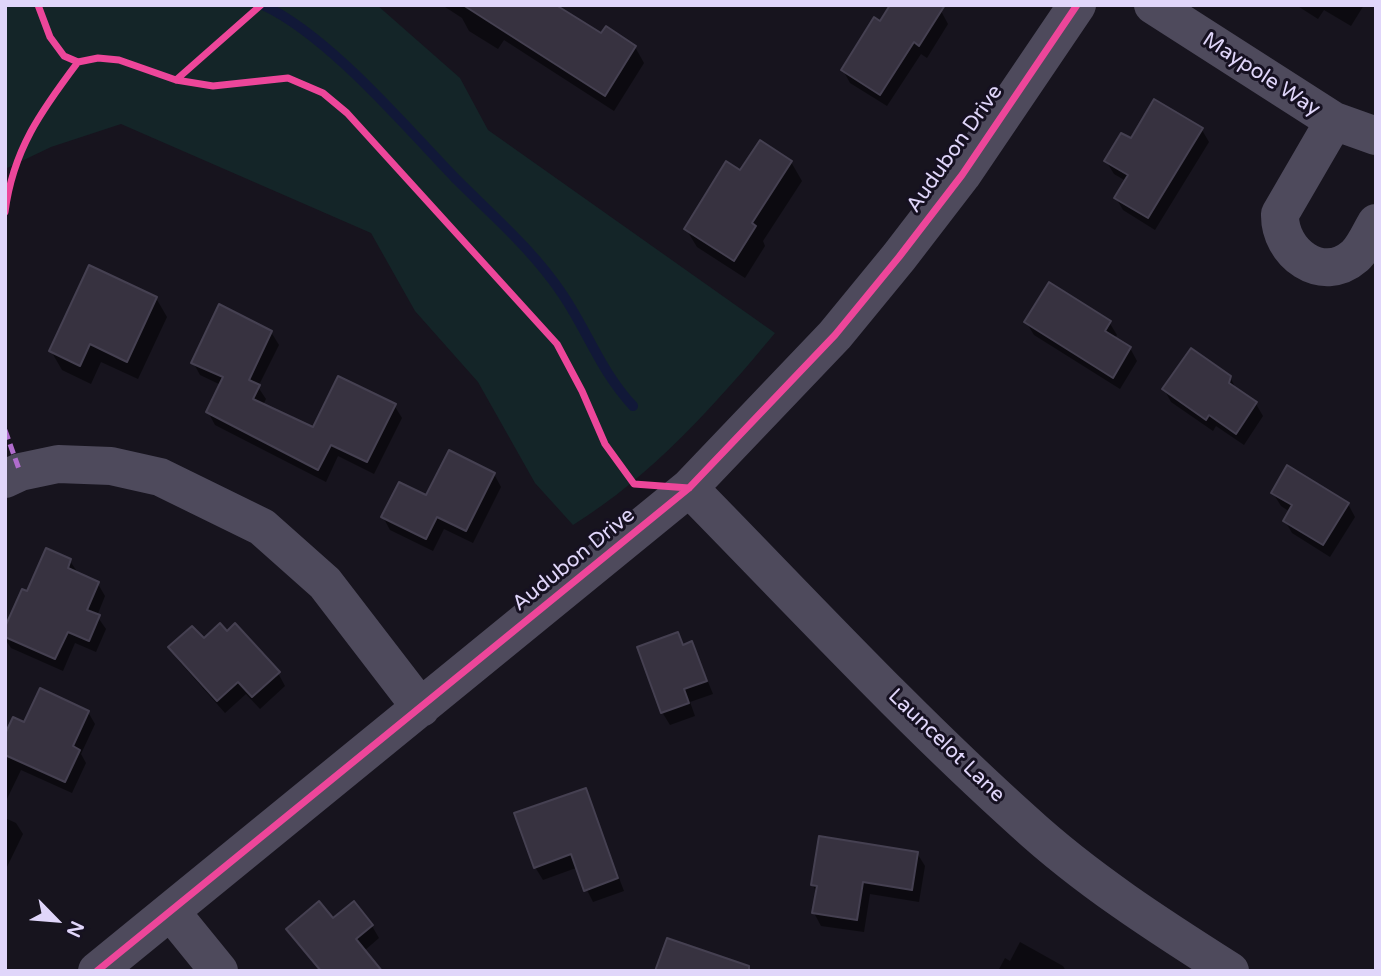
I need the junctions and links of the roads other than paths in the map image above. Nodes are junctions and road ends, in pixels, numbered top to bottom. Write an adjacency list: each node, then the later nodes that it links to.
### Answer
1 (1077, 5): 7 (street, Audubon Drive)
2 (1153, 5): 3 (street, Maypole Way)
3 (1334, 121): 4 (street, Maypole Way); 5 (street, Maypole Way)
4 (1376, 136)
5 (1376, 223)
6 (5, 479): 8 (street)
7 (689, 488): 8 (street, Audubon Drive); 10 (street, Launcelot Lane)
8 (421, 708): 9 (street, Audubon Drive)
9 (171, 912): 11 (street, Audubon Drive); 12 (street)
10 (1227, 970)
11 (97, 971)
12 (219, 971)

